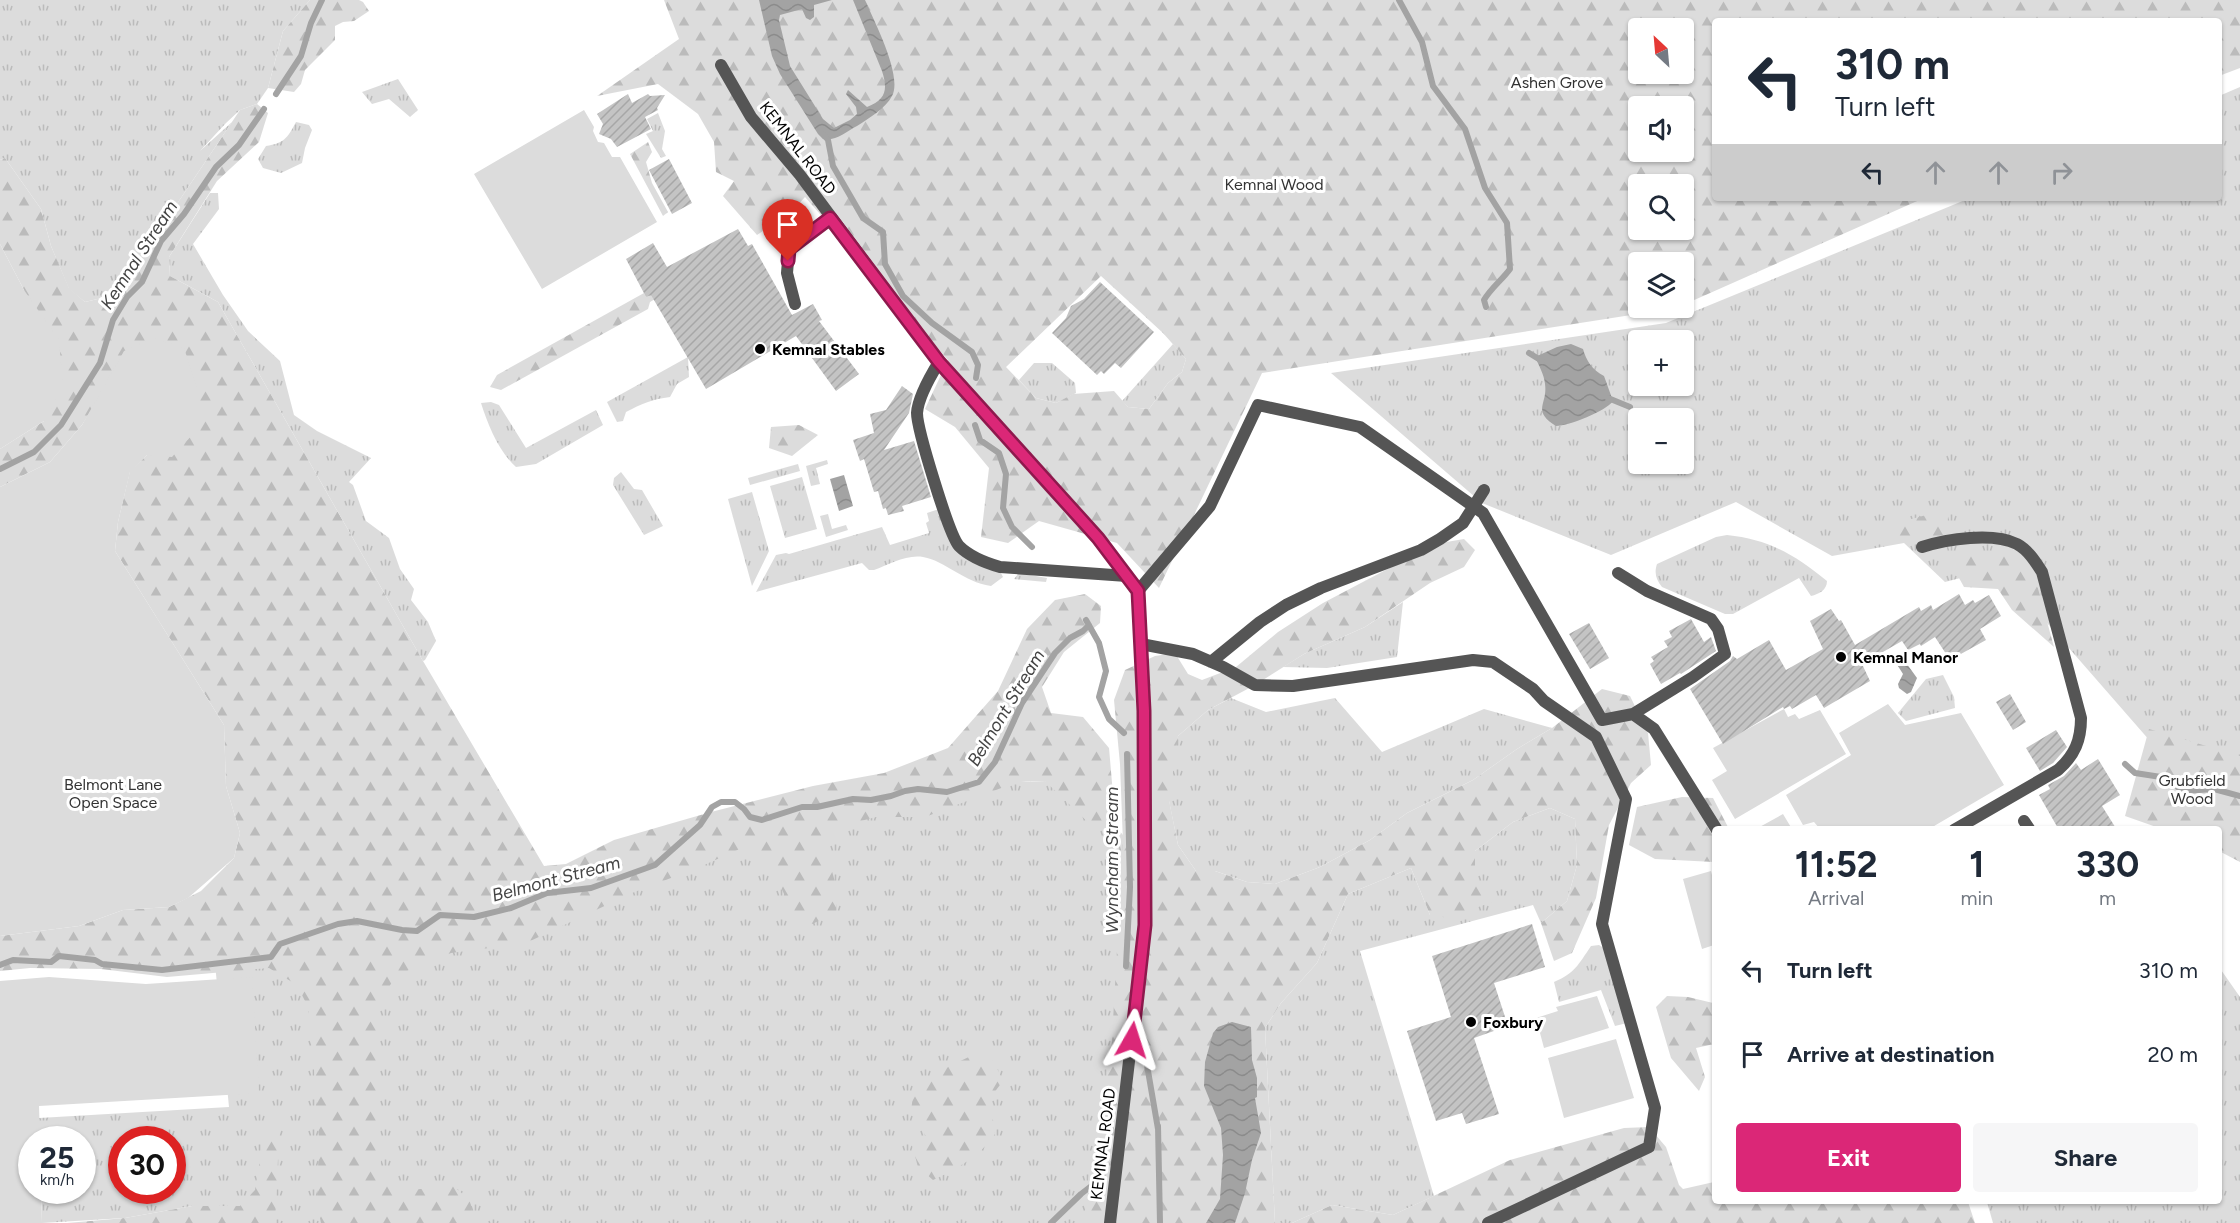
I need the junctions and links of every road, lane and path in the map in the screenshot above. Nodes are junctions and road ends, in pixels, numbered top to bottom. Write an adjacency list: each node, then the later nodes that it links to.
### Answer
1 (721, 65): 2 (street, KEMNAL ROAD)
2 (830, 218): 3 (street); 4 (street, KEMNAL ROAD)
3 (795, 304)
4 (939, 362): 9 (street, KEMNAL ROAD); 9 (street)
5 (1484, 490): 6 (street)
6 (1475, 507): 10 (street); 12 (street); 13 (street)
7 (1922, 547): 15 (street)
8 (1618, 573): 13 (street)
9 (1127, 576): 10 (street, KEMNAL ROAD)
10 (1138, 591): 11 (street, KEMNAL ROAD)
11 (1141, 644): 12 (street); 16 (street, KEMNAL ROAD)
12 (1211, 662): 17 (street)
13 (1633, 714): 14 (street)
14 (1715, 826)
15 (1961, 826)
16 (1110, 1223)
17 (1488, 1223)

